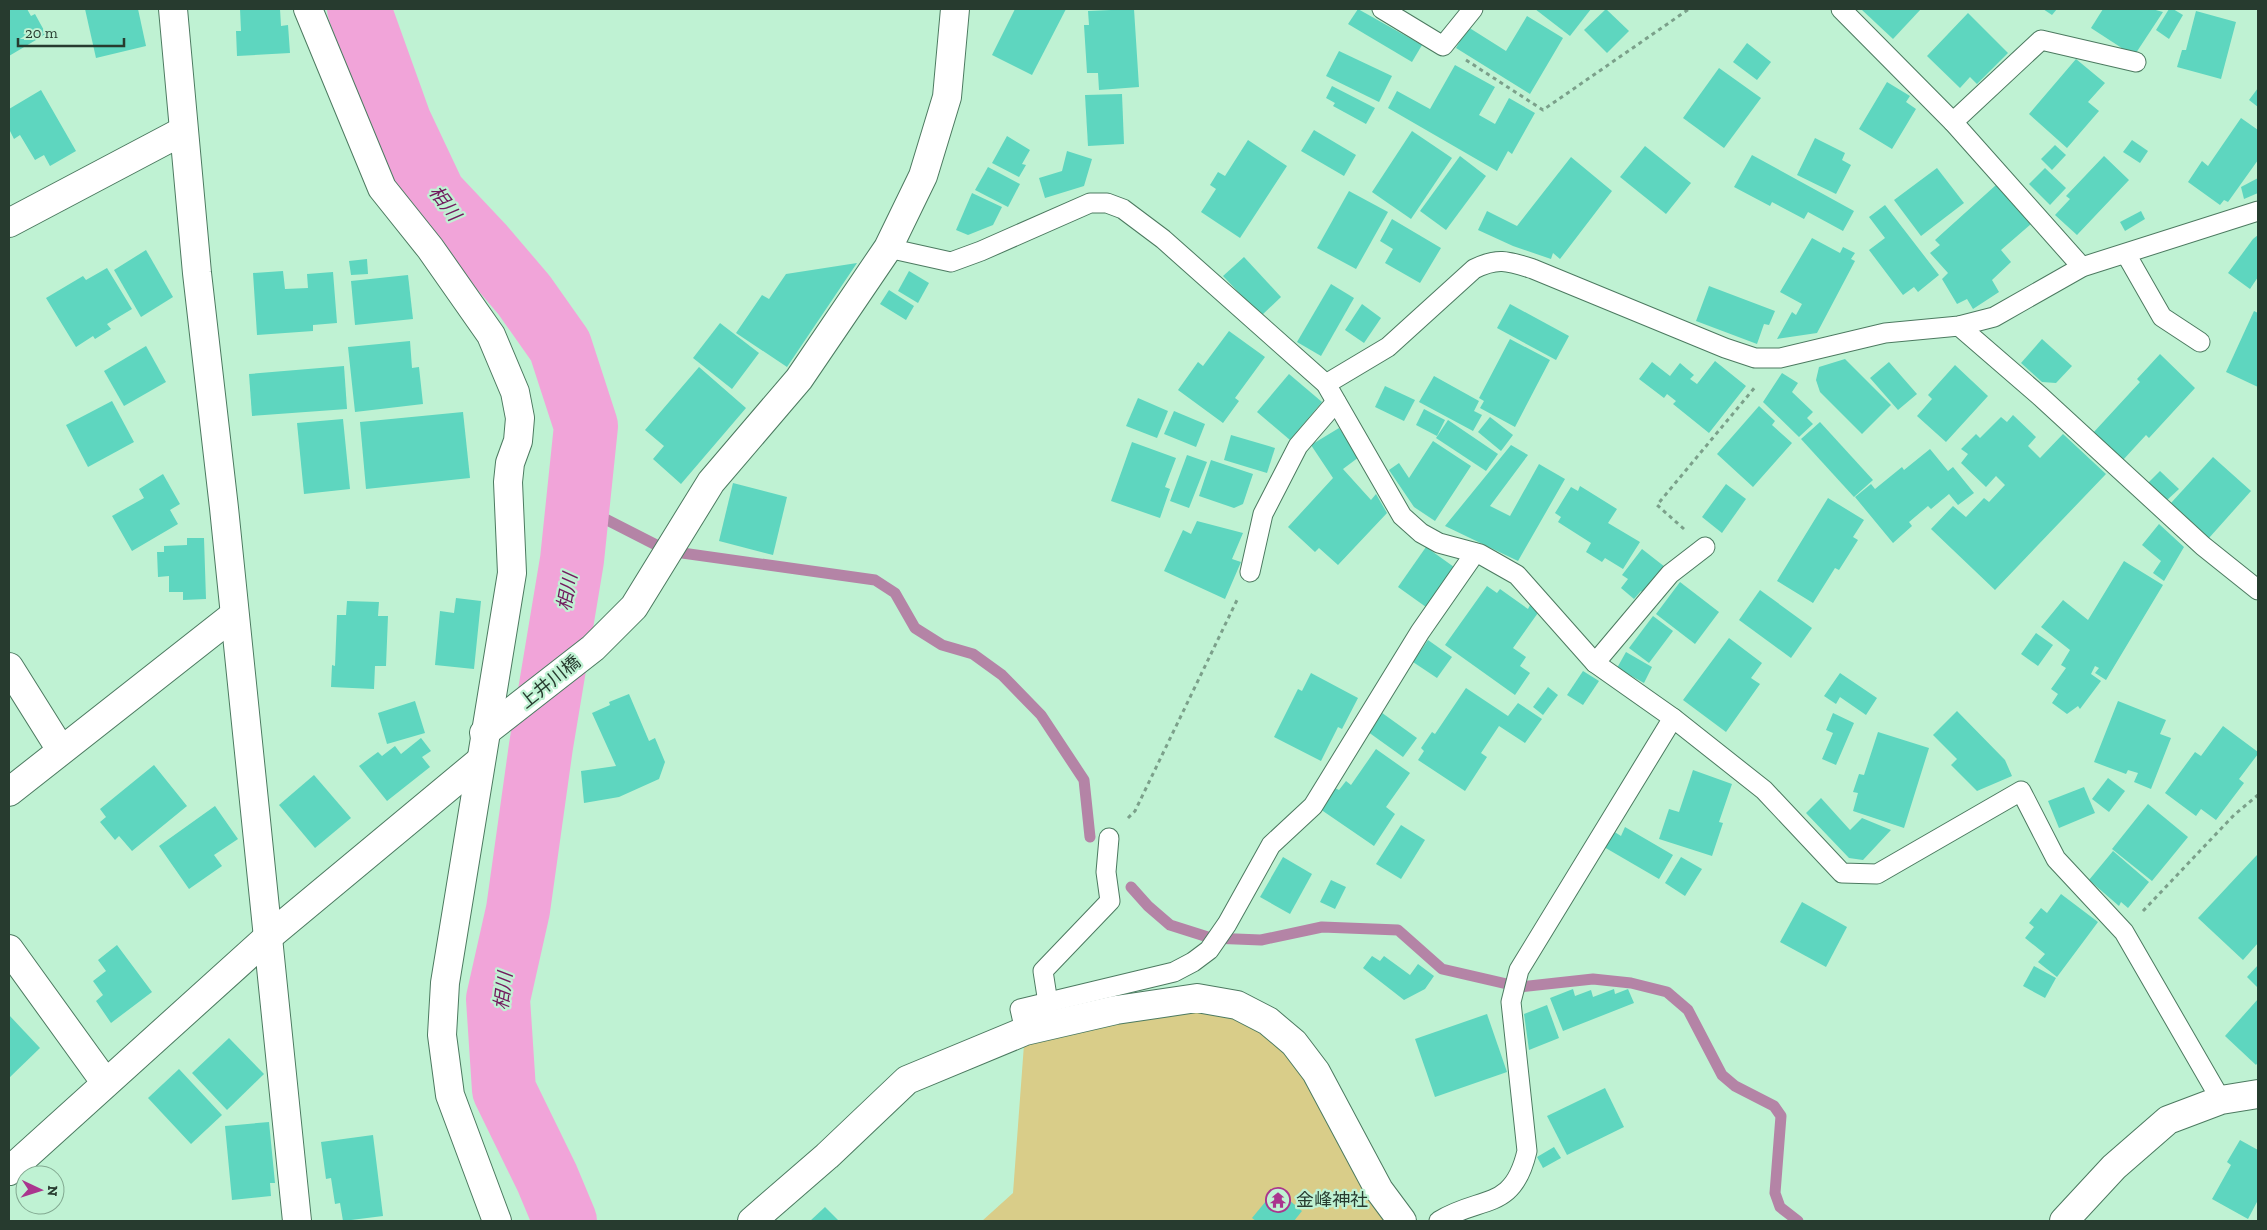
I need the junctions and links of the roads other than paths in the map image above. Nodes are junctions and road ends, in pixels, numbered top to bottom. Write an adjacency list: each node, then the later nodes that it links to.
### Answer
1 (173, 9): 9 (street)
2 (308, 9): 27 (street)
3 (955, 9): 12 (street, 上井川橋)
4 (1382, 9): 5 (lane)
5 (1473, 9)
6 (1841, 9): 8 (lane)
7 (2136, 62): 8 (lane)
8 (1954, 122): 14 (lane)
9 (183, 131): 11 (street); 23 (street)
10 (2258, 211): 13 (lane)
11 (9, 223)
12 (888, 248): 17 (lane); 27 (street, 上井川橋)
13 (2126, 254): 14 (lane); 16 (lane)
14 (2082, 267): 15 (lane)
15 (1959, 326): 17 (lane); 22 (lane)
16 (2200, 342)
17 (1326, 384): 18 (lane)
18 (1336, 402): 20 (lane); 21 (lane)
19 (1705, 547): 24 (lane)
20 (1475, 553): 24 (lane); 34 (lane)
21 (1250, 572)
22 (2258, 590)
23 (234, 615): 28 (street); 32 (street)
24 (1595, 663): 26 (lane)
25 (9, 666): 28 (street)
26 (1673, 718): 38 (lane); 44 (lane)
27 (484, 733): 29 (street)
28 (61, 750): 30 (street)
29 (480, 761): 32 (street); 41 (street)
30 (9, 792)
31 (1109, 838): 34 (lane)
32 (267, 938): 36 (street); 40 (street)
33 (9, 949): 36 (street)
34 (1048, 1003): 35 (lane)
35 (1025, 1031): 42 (street); 43 (street)
36 (105, 1082): 39 (street)
37 (2258, 1094): 38 (street)
38 (2221, 1100): 45 (street)
39 (9, 1171)
40 (292, 1218)
41 (497, 1221)
42 (752, 1221)
43 (1402, 1221)
44 (1439, 1221)
45 (2064, 1221)

